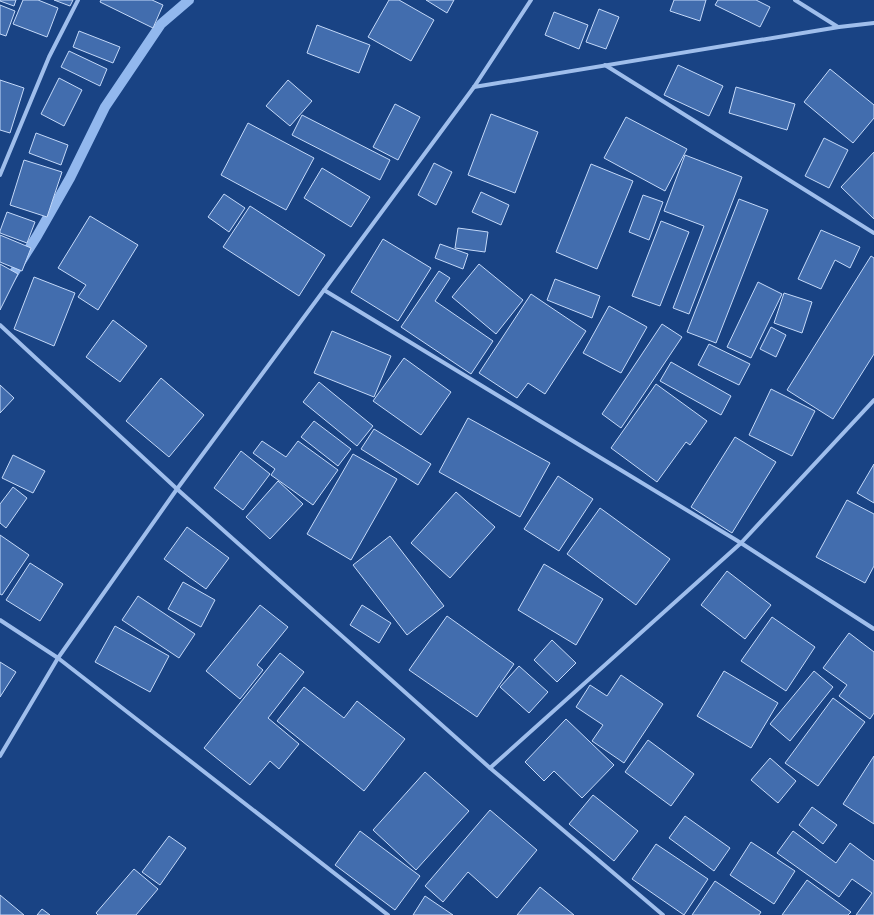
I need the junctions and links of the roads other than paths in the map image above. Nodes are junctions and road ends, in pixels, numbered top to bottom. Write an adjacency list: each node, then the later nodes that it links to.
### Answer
1 (78, 0): 8 (street)
2 (531, 0): 7 (street)
3 (795, 0): 5 (street)
4 (874, 23): 5 (street)
5 (838, 27): 6 (street)
6 (604, 65): 7 (street); 9 (street)
7 (474, 87): 10 (street)
8 (0, 175)
9 (874, 233)
10 (324, 290): 13 (street); 14 (street)
11 (0, 326): 13 (street)
12 (874, 400): 14 (street)
13 (177, 489): 17 (street); 19 (street)
14 (741, 544): 16 (street); 19 (street)
15 (0, 620): 17 (street)
16 (874, 629)
17 (58, 658): 18 (street); 20 (street)
18 (0, 756)
19 (490, 768): 21 (street)
20 (388, 915)
21 (662, 915)

